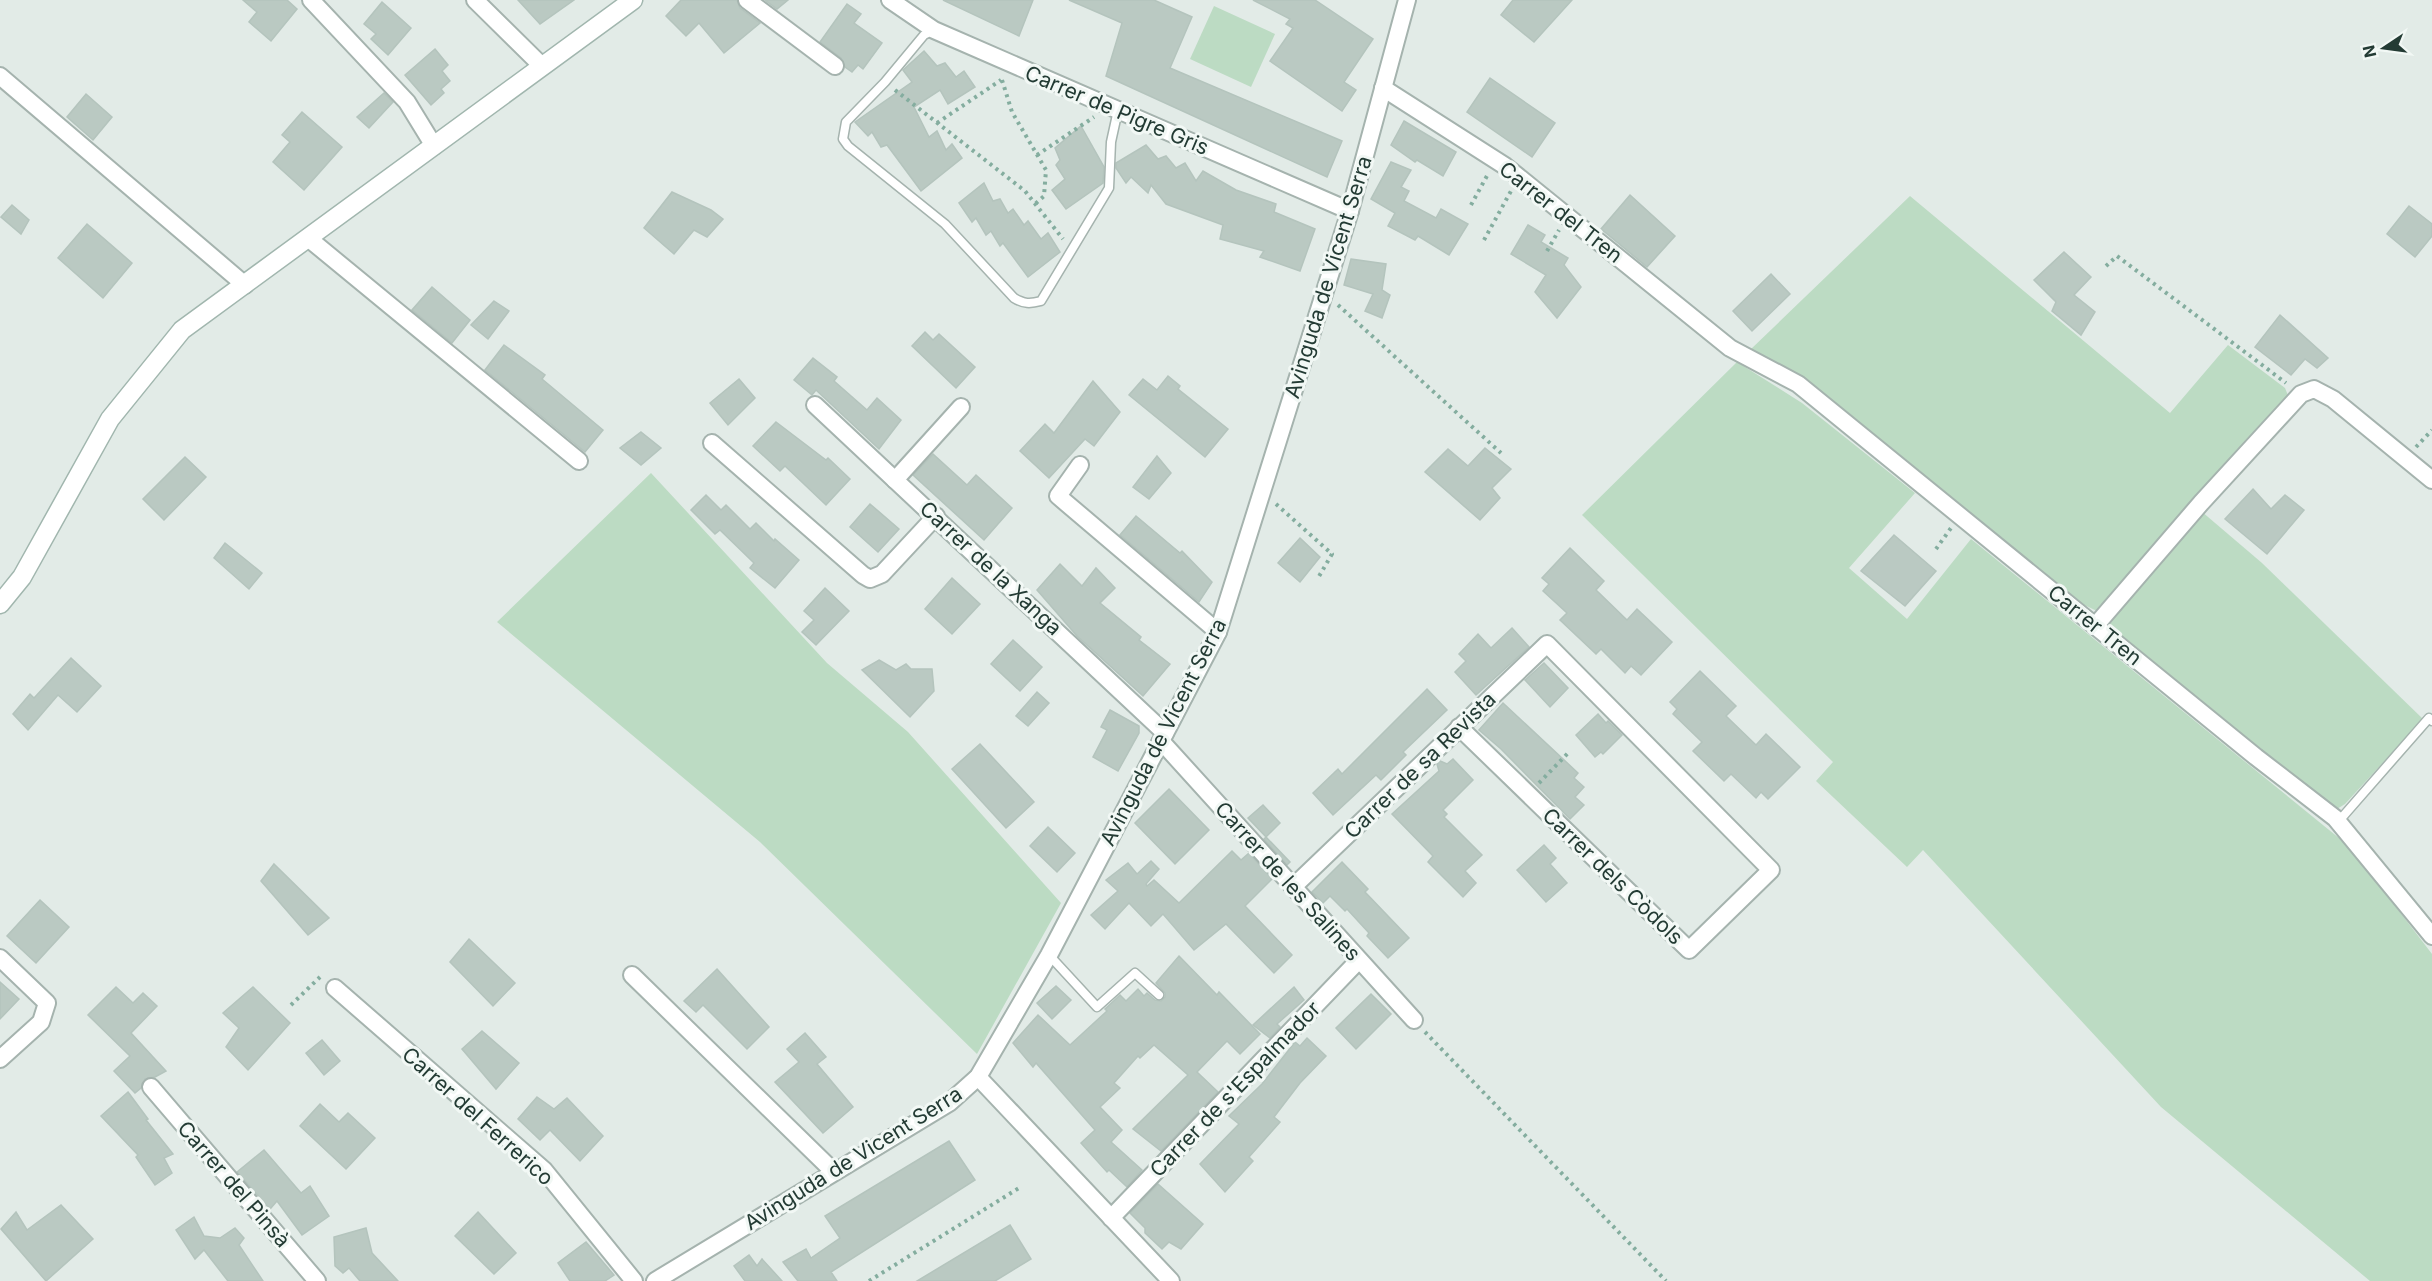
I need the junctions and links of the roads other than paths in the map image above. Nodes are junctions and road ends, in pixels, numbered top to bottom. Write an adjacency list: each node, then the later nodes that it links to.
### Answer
1 (312, 0): 13 (street)
2 (475, 0): 8 (street)
3 (747, 0): 9 (street)
4 (890, 0): 7 (street, Carrer de Pigre Gris)
5 (1407, 0): 11 (street, Avinguda de Vicent Serra)
6 (631, 1): 8 (street)
7 (934, 30): 12 (street, Carrer de Pigre Gris); 12 (lane)
8 (542, 66): 13 (street)
9 (835, 66)
10 (0, 76): 16 (street)
11 (1383, 88): 14 (street, Avinguda de Vicent Serra); 17 (street, Carrer del Tren)
12 (1118, 110): 14 (street, Carrer de Pigre Gris)
13 (434, 146): 15 (street)
14 (1350, 211): 28 (street, Avinguda de Vicent Serra)
15 (308, 238): 16 (street); 21 (street)
16 (245, 285): 26 (street)
17 (1730, 348): 27 (street, Carrer Tren)
18 (815, 405): 23 (street, Carrer de la Xanga)
19 (961, 407): 23 (street)
20 (712, 443): 25 (street)
21 (579, 461)
22 (1080, 465): 28 (street)
23 (895, 480): 25 (street, Carrer de la Xanga)
24 (2432, 480): 27 (street)
25 (936, 516): 32 (street, Carrer de la Xanga)
26 (0, 604)
27 (2096, 626): 33 (street, Carrer Tren)
28 (1218, 632): 32 (street, Avinguda de Vicent Serra)
29 (1547, 644): 31 (street, Carrer de sa Revista); 31 (street, Carrer dels Còdols)
30 (2432, 721): 33 (lane)
31 (1459, 727): 34 (street, Carrer de sa Revista)
32 (1163, 737): 34 (street, Carrer de les Salines); 36 (street, Avinguda de Vicent Serra)
33 (2338, 822): 35 (street, Carrer Tren)
34 (1293, 887): 38 (street, Carrer de les Salines)
35 (2432, 936)
36 (1049, 955): 41 (lane); 44 (street, Avinguda de Vicent Serra)
37 (0, 958): 43 (street)
38 (1359, 960): 42 (street, Carrer de les Salines); 47 (street, Carrer de s'Espalmador)
39 (632, 975): 46 (street)
40 (335, 988): 49 (street, Carrer del Ferrerico)
41 (1159, 994)
42 (1414, 1020)
43 (0, 1059)
44 (978, 1077): 46 (street, Avinguda de Vicent Serra); 47 (street)
45 (151, 1088): 48 (street, Carrer del Pinsà)
46 (834, 1172): 50 (street, Avinguda de Vicent Serra)
47 (1111, 1218): 51 (street)
48 (317, 1281)
49 (634, 1281)
50 (655, 1281)
51 (1171, 1281)

